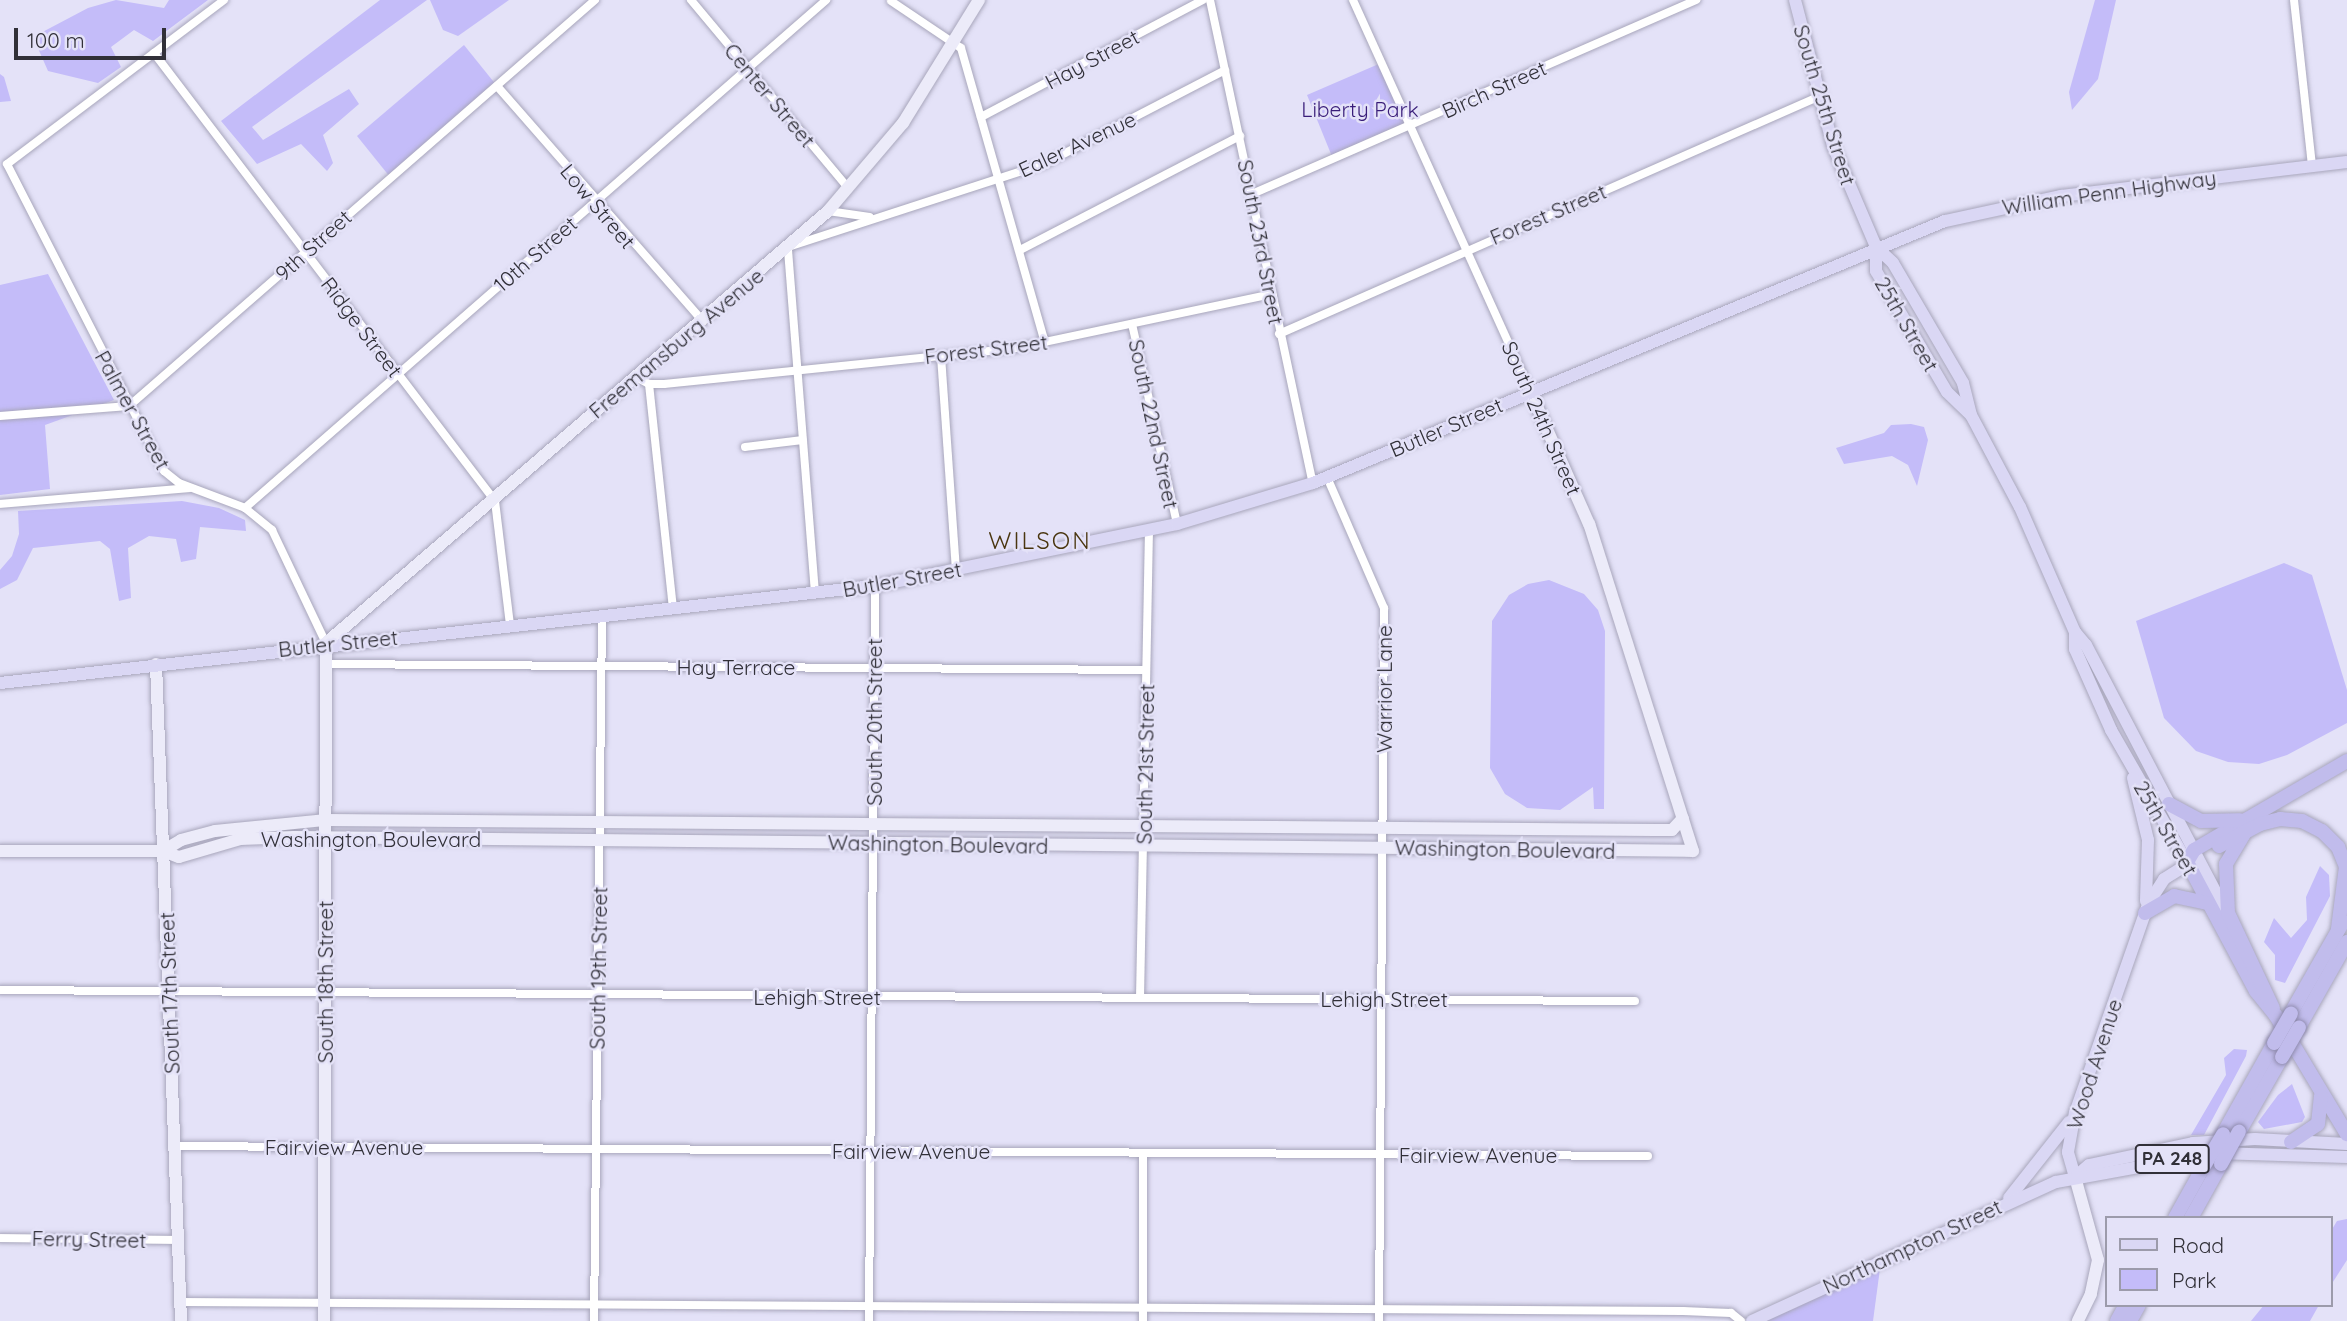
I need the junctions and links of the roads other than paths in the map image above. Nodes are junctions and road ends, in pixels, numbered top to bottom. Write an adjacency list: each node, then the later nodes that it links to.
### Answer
1 (224, 0): 14 (street)
2 (595, 0): 17 (street, 9th Street)
3 (691, 0): 15 (street, Center Street)
4 (826, 0): 15 (street, 10th Street)
5 (979, 0): 13 (street, Freemansburg Avenue)
6 (1203, 0): 19 (street, Hay Street)
7 (1210, 0): 16 (street, South 23rd Street)
8 (1353, 0): 20 (street, South 24th Street)
9 (1697, 0): 20 (street, Birch Street)
10 (1795, 0): 18 (main road, South 25th Street)
11 (2294, 0): 23 (street)
12 (891, 1): 13 (street)
13 (955, 40): 19 (street); 25 (street, Freemansburg Avenue)
14 (155, 53): 34 (street, Ridge Street); 45 (street, Palmer Street)
15 (748, 68): 25 (street, Center Street); 27 (street, 10th Street)
16 (1225, 70): 21 (street, South 23rd Street); 24 (street, Ealer Avenue)
17 (497, 86): 27 (street, Low Street); 34 (street, 9th Street)
18 (1818, 97): 31 (main road, South 25th Street); 32 (street, Forest Street)
19 (981, 117): 24 (street)
20 (1410, 125): 26 (street, Birch Street); 32 (street, South 24th Street)
21 (1240, 136): 26 (street, South 23rd Street); 33 (street)
22 (2347, 162): 23 (main road, William Penn Highway)
23 (2312, 166): 31 (main road, William Penn Highway)
24 (998, 180): 29 (street, Ealer Avenue); 33 (street)
25 (849, 189): 28 (street, Freemansburg Avenue)
26 (1252, 194): 35 (street, South 23rd Street)
27 (596, 201): 36 (street, Low Street); 42 (street, 10th Street)
28 (828, 211): 29 (street, Ealer Avenue); 30 (street, Freemansburg Avenue)
29 (883, 215): 30 (street, Ealer Avenue)
30 (789, 247): 36 (street, Freemansburg Avenue); 41 (street)
31 (1876, 247): 44 (main road, Butler Street); 46 (main road, 25th Street); 46 (main road, 25th Street)
32 (1466, 249): 38 (street, Forest Street); 44 (street, South 24th Street)
33 (1020, 250): 39 (street)
34 (305, 253): 42 (street, Ridge Street); 45 (street, 9th Street)
35 (1272, 294): 37 (street, Forest Street); 38 (street, South 23rd Street)
36 (703, 321): 43 (street, Freemansburg Avenue)
37 (1132, 324): 39 (street, Forest Street); 56 (street, South 22nd Street)
38 (1279, 334): 51 (street, South 23rd Street)
39 (1045, 342): 40 (street, Forest Street)
40 (941, 356): 41 (street, Forest Street); 58 (street)
41 (799, 369): 43 (street, Forest Street); 48 (street)
42 (397, 374): 53 (street, Ridge Street); 55 (street, 10th Street)
43 (643, 381): 53 (street, Freemansburg Avenue); 61 (street)
44 (1530, 391): 50 (main road, Butler Street); 75 (street, South 24th Street)
45 (129, 406): 47 (street); 52 (street, Palmer Street)
46 (1971, 415): 64 (main road, 25th Street)
47 (0, 416)
48 (803, 440): 49 (street); 60 (street)
49 (745, 447)
50 (1326, 477): 51 (main road, Butler Street); 81 (street, Warrior Lane)
51 (1313, 483): 56 (main road, Butler Street)
52 (192, 488): 54 (street); 55 (street, Palmer Street)
53 (495, 501): 63 (street); 65 (street, Freemansburg Avenue)
54 (0, 504)
55 (245, 508): 65 (street, Palmer Street)
56 (1177, 524): 57 (main road, Butler Street)
57 (1149, 530): 58 (main road, Butler Street); 70 (street, South 21st Street)
58 (956, 570): 59 (main road, Butler Street)
59 (875, 586): 60 (main road, Butler Street); 69 (street, South 20th Street)
60 (815, 593): 61 (main road, Butler Street)
61 (673, 608): 62 (main road, Butler Street)
62 (602, 615): 63 (main road, Butler Street); 68 (street, South 19th Street)
63 (510, 625): 65 (main road, Butler Street)
64 (2075, 632): 72 (main road, 25th Street); 74 (main road, 25th Street)
65 (326, 643): 66 (main road, Butler Street); 67 (street, South 18th Street)
66 (156, 664): 71 (main road, Butler Street); 88 (street, South 17th Street)
67 (326, 664): 68 (street, Hay Terrace); 76 (street, South 18th Street)
68 (602, 666): 69 (street, Hay Terrace); 77 (street, South 19th Street)
69 (874, 668): 70 (street, Hay Terrace); 78 (street, South 20th Street)
70 (1146, 670): 80 (street, South 21st Street)
71 (0, 683)
72 (2127, 761): 90 (main road, 25th Street); 92 (main road)
73 (2347, 761): 79 (highway)
74 (2169, 804): 79 (highway); 90 (main road, 25th Street)
75 (1683, 818): 81 (street, Washington Boulevard); 89 (street, South 24th Street)
76 (326, 820): 77 (street, Washington Boulevard); 82 (street, South 18th Street); 88 (street, Washington Boulevard)
77 (600, 822): 78 (street, Washington Boulevard); 83 (street, South 19th Street)
78 (873, 824): 80 (street, Washington Boulevard); 84 (street, South 20th Street)
79 (2246, 825): 90 (highway); 93 (highway); 95 (highway)
80 (1143, 826): 81 (street, Washington Boulevard); 85 (street, South 21st Street)
81 (1383, 828): 86 (street)
82 (326, 838): 83 (street, Washington Boulevard); 88 (street, Washington Boulevard); 99 (street, South 18th Street)
83 (600, 840): 84 (street, Washington Boulevard); 100 (street, South 19th Street)
84 (873, 843): 85 (street, Washington Boulevard); 101 (street, South 20th Street)
85 (1143, 846): 86 (street, Washington Boulevard); 102 (street, South 21st Street)
86 (1383, 848): 89 (street, Washington Boulevard); 103 (street)
87 (0, 851): 88 (street)
88 (163, 851): 98 (street, South 17th Street)
89 (1693, 851)
90 (2193, 857): 91 (highway, 25th Street); 92 (main road, Wood Avenue); 93 (main road, 25th Street)
91 (2208, 903): 92 (highway); 105 (highway, 25th Street)
92 (2145, 913): 107 (main road, Wood Avenue)
93 (2228, 913): 105 (highway, 25th Street)
94 (2347, 915): 95 (highway)
95 (2338, 929): 121 (highway, bridge)
96 (2347, 942): 122 (highway, bridge)
97 (0, 990): 98 (street, Lehigh Street)
98 (169, 991): 99 (street, Lehigh Street); 111 (street, South 17th Street)
99 (325, 993): 100 (street, Lehigh Street); 112 (street, South 18th Street)
100 (598, 995): 101 (street, Lehigh Street); 113 (street, South 19th Street)
101 (872, 997): 102 (street, Lehigh Street); 114 (street, South 20th Street)
102 (1140, 998): 103 (street, Lehigh Street)
103 (1382, 999): 104 (street, Lehigh Street); 116 (street)
104 (1635, 1000)
105 (2276, 1016): 106 (highway, 25th Street)
106 (2321, 1096): 108 (highway, 25th Street); 109 (highway)
107 (2075, 1113): 119 (main road, Wood Avenue); 120 (main road)
108 (2347, 1134)
109 (2291, 1142): 110 (main road, Northampton Street / PA 248); 119 (main road, Northampton Street / PA 248)
110 (2347, 1144)
111 (174, 1146): 112 (street, Fairview Avenue); 124 (street, South 17th Street)
112 (325, 1147): 113 (street, Fairview Avenue); 126 (street, South 18th Street)
113 (596, 1149): 114 (street, Fairview Avenue); 127 (street, South 19th Street)
114 (870, 1151): 115 (street, Fairview Avenue); 128 (street, South 20th Street)
115 (1143, 1153): 116 (street, Fairview Avenue); 129 (street)
116 (1381, 1155): 117 (street, Fairview Avenue); 130 (street)
117 (1648, 1156)
118 (2347, 1157): 119 (main road, Northampton Street / PA 248)
119 (2076, 1177): 120 (main road, Northampton Street / PA 248); 139 (street, Wood Avenue)
120 (2006, 1202): 138 (main road, Northampton Street / PA 248)
121 (2176, 1216)
122 (2192, 1216)
123 (0, 1238): 124 (street, Ferry Street)
124 (178, 1240): 125 (street, South 17th Street)
125 (180, 1301): 126 (street); 131 (street, South 17th Street)
126 (324, 1303): 127 (street); 132 (street, South 18th Street)
127 (594, 1306): 128 (street); 133 (street, South 19th Street)
128 (869, 1308): 129 (street); 134 (street, South 20th Street)
129 (1143, 1308): 130 (street); 135 (street)
130 (1380, 1310): 136 (street); 137 (street)
131 (181, 1321)
132 (324, 1321)
133 (594, 1321)
134 (869, 1321)
135 (1143, 1321)
136 (1380, 1321)
137 (1741, 1321)
138 (1752, 1321)
139 (2078, 1321)

